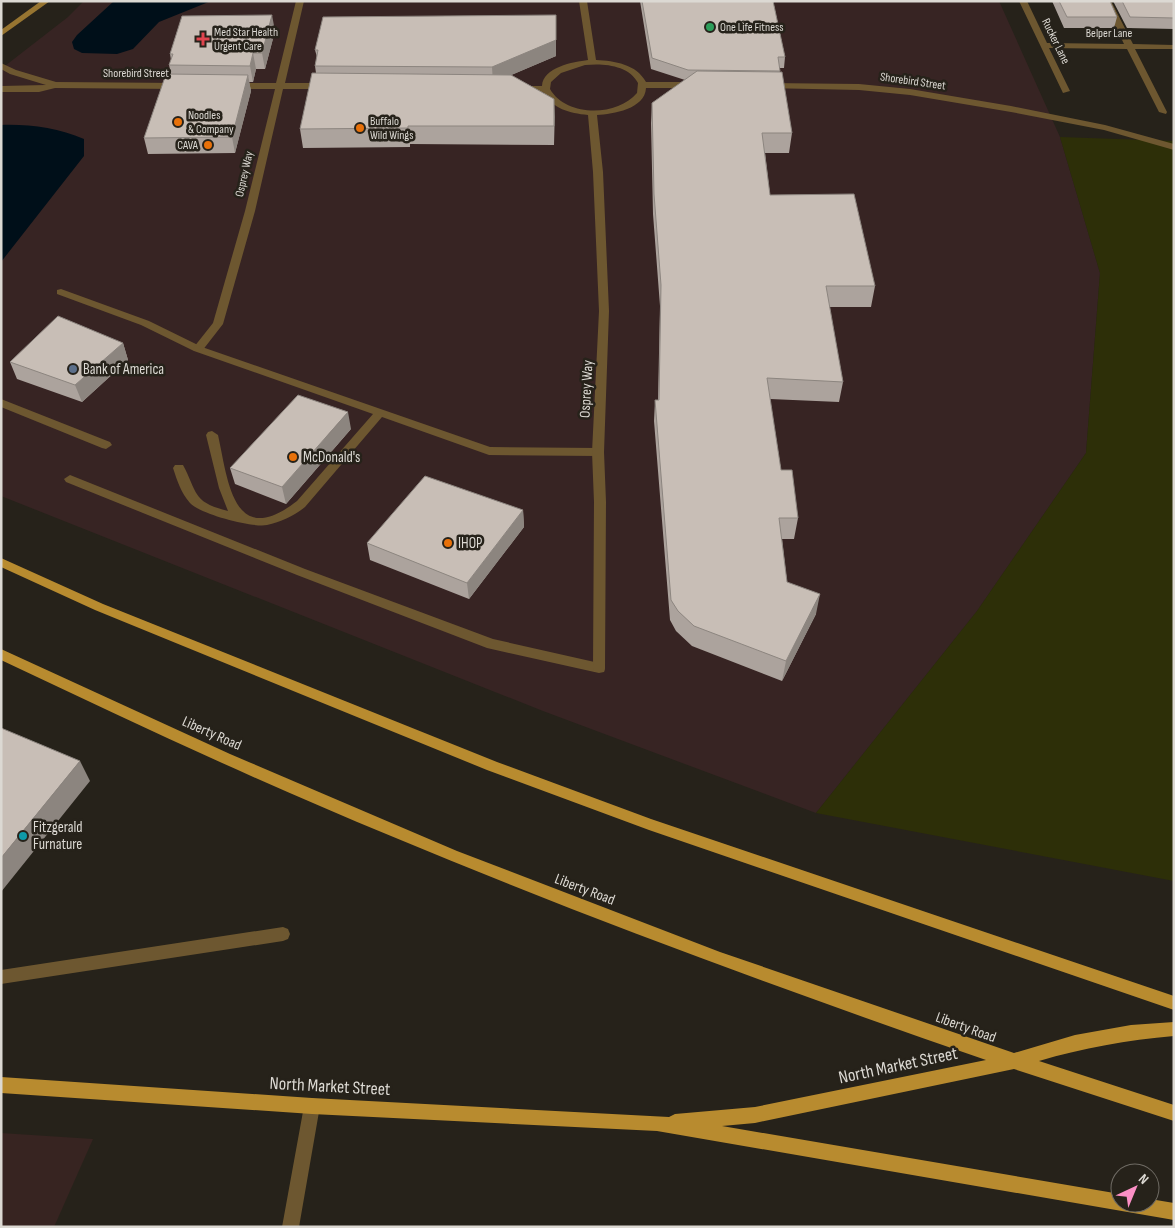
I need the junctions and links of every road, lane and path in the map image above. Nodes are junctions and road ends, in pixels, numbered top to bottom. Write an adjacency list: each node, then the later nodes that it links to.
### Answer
1 (46, 1): 6 (street)
2 (300, 1): 17 (street, Osprey Way)
3 (583, 1): 10 (street)
4 (1023, 1): 7 (street, Rucker Lane)
5 (1107, 1): 8 (street)
6 (1, 34)
7 (1044, 45): 8 (street, Belper Lane); 23 (street, Rucker Lane)
8 (1130, 46): 9 (street, Belper Lane); 25 (street)
9 (1174, 46)
10 (592, 62): 13 (street); 22 (street)
11 (1, 65): 12 (street, Shorebird Street)
12 (55, 85): 15 (street, Shorebird Street); 20 (street, Shorebird Street)
13 (643, 85): 14 (street); 24 (street)
14 (702, 85)
15 (192, 86)
16 (222, 86): 17 (street)
17 (280, 86): 18 (street); 28 (street, Osprey Way)
18 (338, 86)
19 (761, 86): 26 (street, Shorebird Street)
20 (1, 89)
21 (514, 89): 22 (street)
22 (546, 89): 24 (street)
23 (1066, 91)
24 (592, 112): 33 (street, Osprey Way)
25 (1163, 112)
26 (1174, 147)
27 (61, 292): 28 (street)
28 (198, 349): 30 (street)
29 (1, 403): 32 (street)
30 (380, 413): 33 (street); 36 (street)
31 (212, 435): 36 (street)
32 (106, 445)
33 (598, 452): 35 (street, Osprey Way)
34 (179, 468): 36 (street)
35 (70, 478)
36 (246, 519)
37 (1, 562): 41 (main road)
38 (1, 654): 43 (main road, Liberty Road)
39 (283, 934): 40 (street)
40 (1, 977)
41 (1174, 1003)
42 (1174, 1029): 43 (main road, North Market Street)
43 (1011, 1062): 46 (main road, Liberty Road); 47 (main road, North Market Street)
44 (1, 1085): 45 (main road, North Market Street)
45 (312, 1106): 47 (main road, North Market Street); 51 (street)
46 (1174, 1113)
47 (657, 1123): 48 (main road, North Market Street)
48 (1110, 1201)
49 (1160, 1210): 50 (main road, North Market Street)
50 (1174, 1212)
51 (290, 1227)

